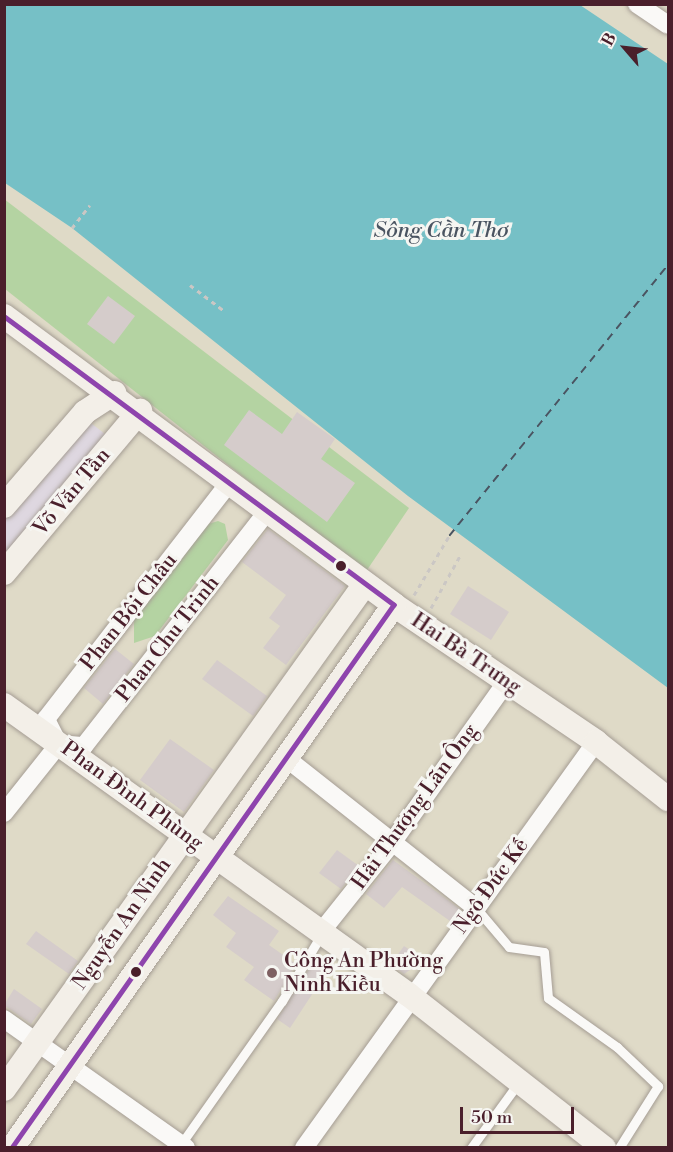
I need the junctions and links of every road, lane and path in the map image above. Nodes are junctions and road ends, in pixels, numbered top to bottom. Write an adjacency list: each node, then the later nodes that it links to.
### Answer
1 (637, 4): 2 (street)
2 (669, 25)
3 (90, 205): 4 (path)
4 (72, 228)
5 (190, 285): 6 (path)
6 (224, 310)
7 (4, 316): 8 (street, Hai Bà Trưng)
8 (114, 393): 9 (street, Hai Bà Trưng); 11 (street)
9 (140, 411): 10 (street, Hai Bà Trưng); 15 (street, Võ Văn Tần)
10 (229, 483): 12 (street, Hai Bà Trưng); 21 (street, Phan Bội Châu)
11 (5, 504)
12 (267, 512): 16 (street, Hai Bà Trưng); 21 (street, Phan Chu Trinh)
13 (449, 536): 17 (path)
14 (461, 554): 17 (path)
15 (4, 573)
16 (365, 584): 17 (street, Hai Bà Trưng); 25 (street, Nguyễn An Ninh)
17 (406, 614): 18 (street, Hai Bà Trưng); 22 (street)
18 (507, 681): 20 (street, Hai Bà Trưng); 26 (street, Hải Thượng Lãn Ông)
19 (4, 705): 21 (street, Phan Đình Phùng)
20 (596, 742): 23 (street, Hai Bà Trưng); 28 (street, Ngô Đức Kế)
21 (59, 744): 24 (street); 25 (street, Phan Đình Phùng)
22 (286, 758): 26 (street); 27 (street)
23 (669, 799)
24 (4, 813)
25 (186, 835): 27 (street, Phan Đình Phùng); 32 (street, Nguyễn An Ninh)
26 (392, 843): 28 (street); 29 (street, Hải Thượng Lãn Ông)
27 (216, 857): 29 (street, Phan Đình Phùng); 33 (street)
28 (476, 908): 30 (street, Ngô Đức Kế); 37 (lane)
29 (321, 932): 30 (street, Phan Đình Phùng); 36 (lane)
30 (409, 995): 34 (street, Phan Đình Phùng); 39 (street, Ngô Đức Kế)
31 (4, 1019): 32 (street)
32 (38, 1042): 33 (street); 35 (street, Nguyễn An Ninh)
33 (70, 1065): 36 (street); 38 (street)
34 (519, 1082): 37 (street, Phan Đình Phùng); 40 (lane)
35 (4, 1089)
36 (183, 1146)
37 (605, 1147)
38 (12, 1148)
39 (304, 1148)
40 (471, 1148)

